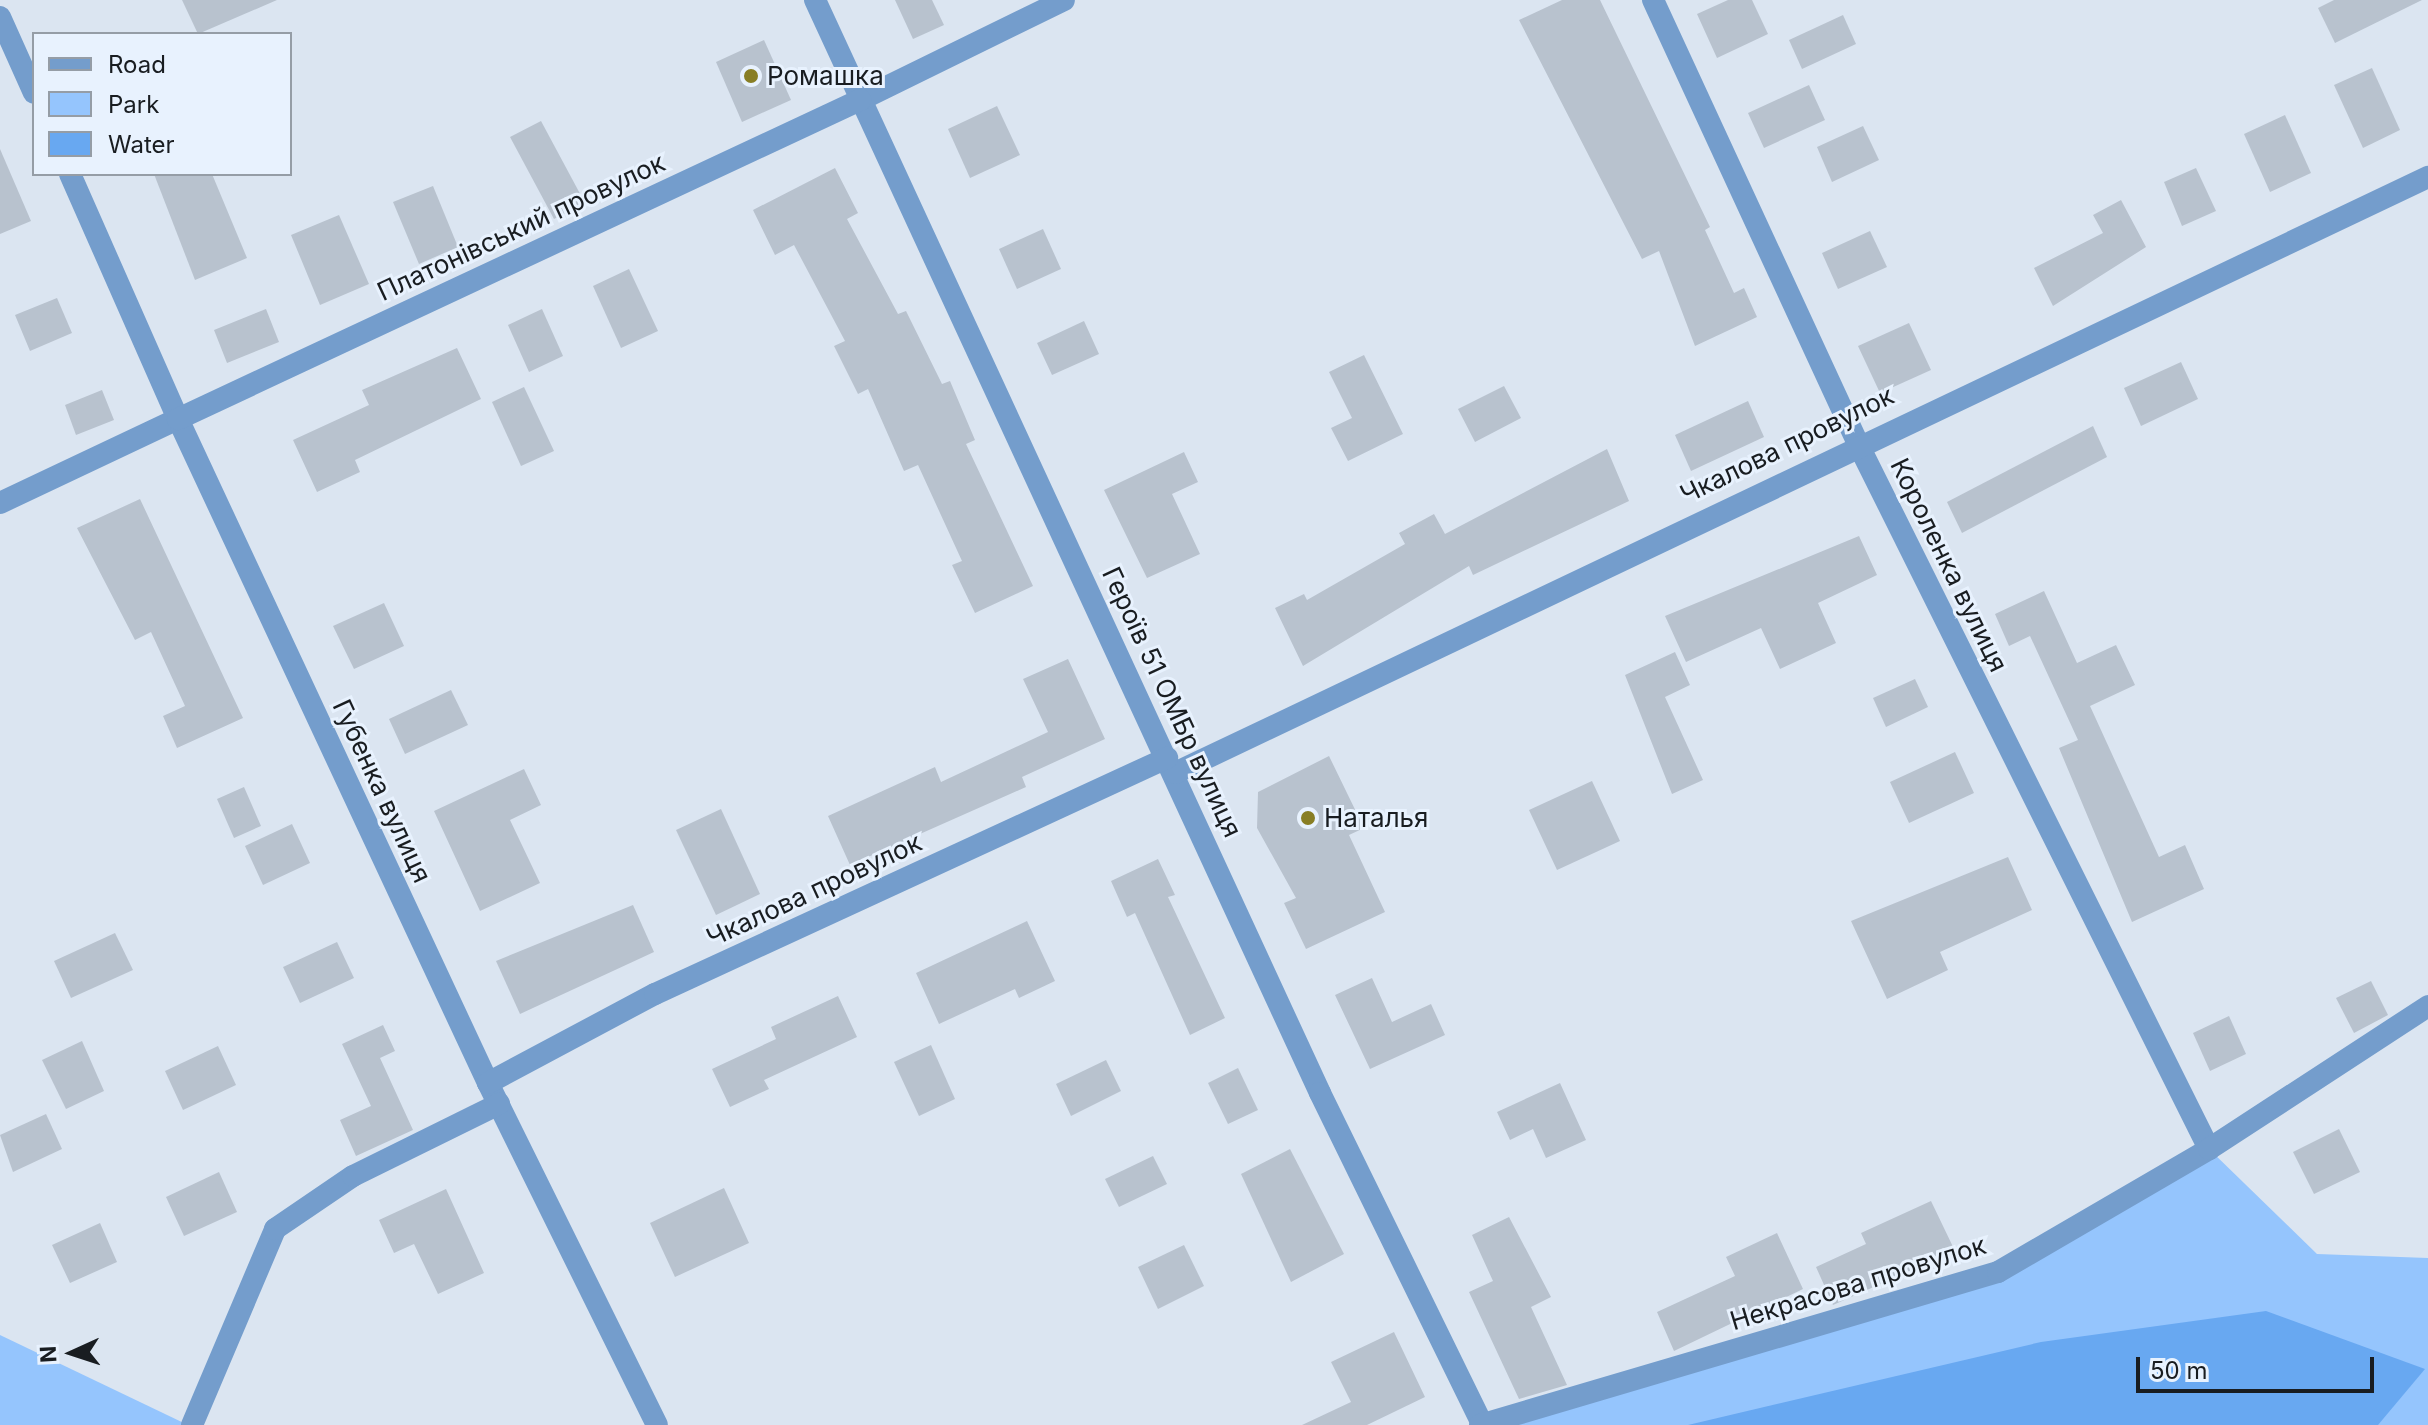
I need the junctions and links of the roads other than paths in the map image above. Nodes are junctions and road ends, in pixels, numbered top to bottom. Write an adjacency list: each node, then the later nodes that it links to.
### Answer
1 (815, 0): 6 (street, Героїв 51 ОМБр вулиця)
2 (1064, 0): 6 (street, Платонівський провулок)
3 (1653, 0): 10 (street, Короленка вулиця)
4 (0, 17): 5 (street)
5 (32, 89)
6 (860, 100): 9 (street, Платонівський провулок); 12 (street, Героїв 51 ОМБр вулиця)
7 (71, 176): 9 (street, Губенка вулиця)
8 (2428, 177): 10 (street, Чкалова провулок)
9 (178, 419): 11 (street, Платонівський провулок); 14 (street, Губенка вулиця)
10 (1857, 442): 12 (street, Чкалова провулок); 16 (street, Короленка вулиця)
11 (0, 503)
12 (1171, 765): 14 (street, Чкалова провулок); 19 (street, Героїв 51 ОМБр вулиця)
13 (2428, 1006): 16 (street, Некрасова провулок)
14 (488, 1083): 15 (street, Губенка вулиця)
15 (499, 1104): 17 (street); 18 (street, Губенка вулиця)
16 (2209, 1149): 19 (street, Некрасова провулок)
17 (192, 1425)
18 (657, 1425)
19 (1482, 1425)

